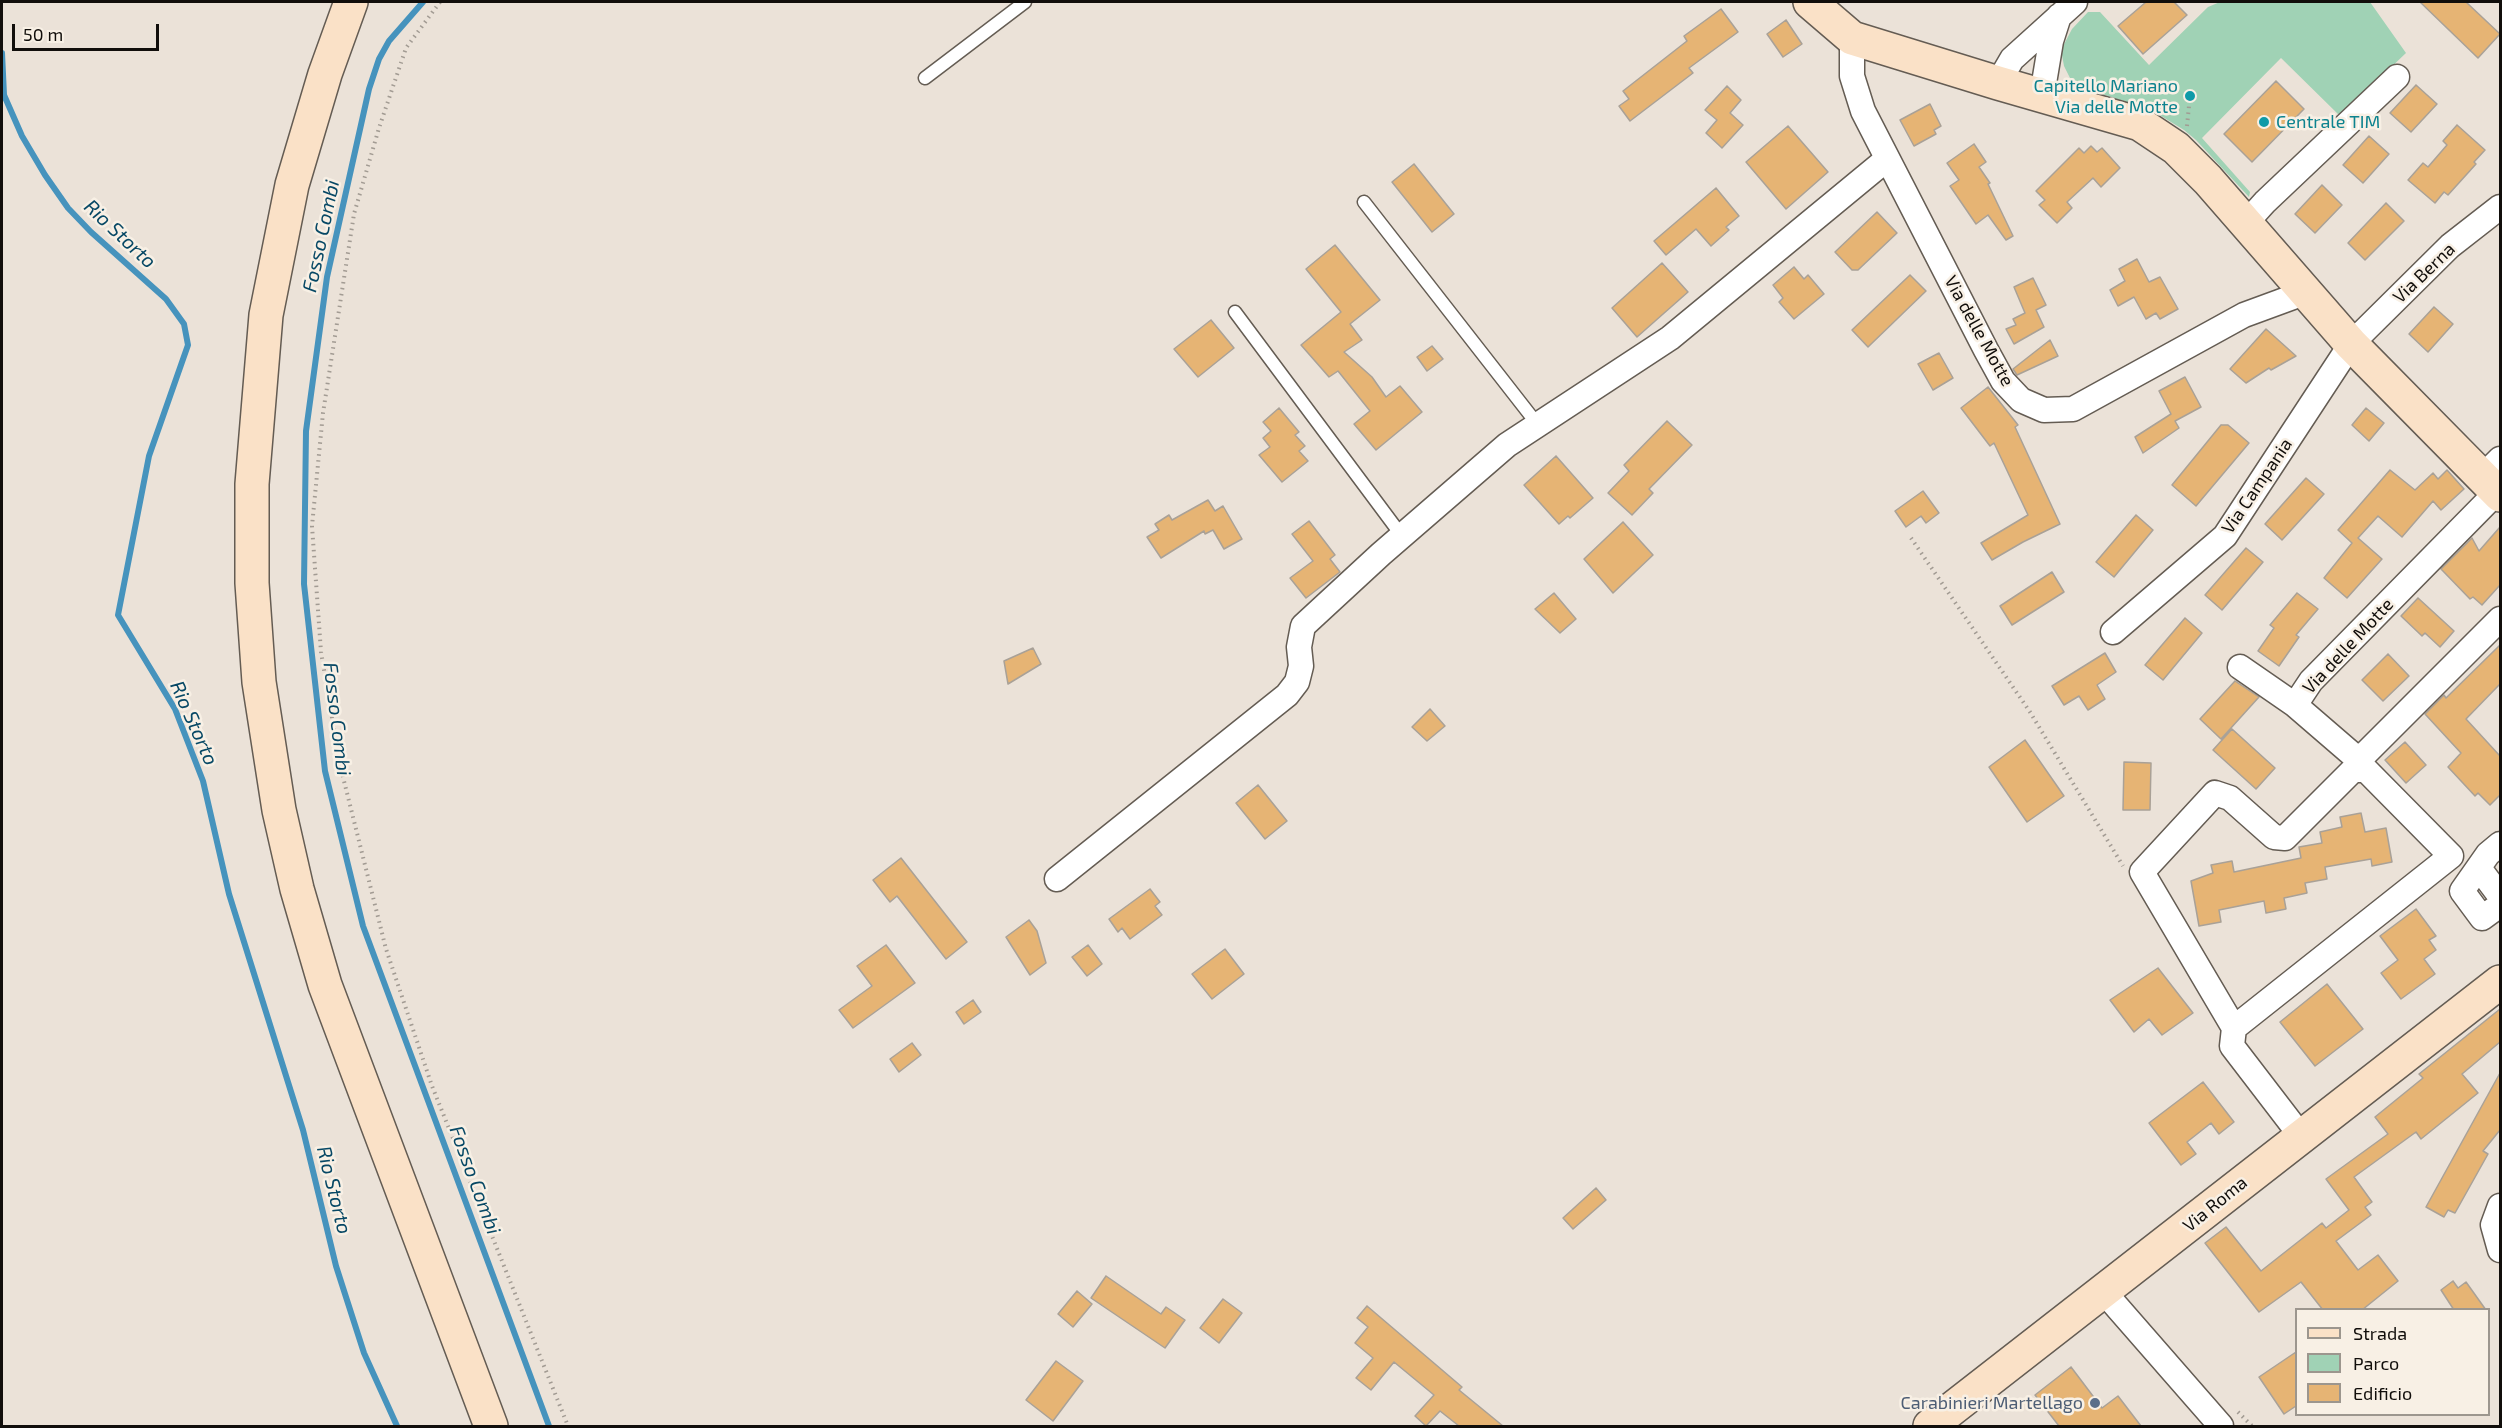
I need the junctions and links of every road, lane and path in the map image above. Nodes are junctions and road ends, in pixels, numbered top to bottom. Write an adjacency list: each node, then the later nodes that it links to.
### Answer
1 (351, 2): 39 (main road)
2 (440, 2): 40 (path)
3 (1025, 2): 8 (lane)
4 (1810, 2): 6 (main road, Via delle Motte)
5 (2063, 8): 9 (street); 10 (street)
6 (1852, 38): 9 (main road, Via delle Motte); 11 (street, Via delle Motte)
7 (2397, 77): 14 (street)
8 (925, 78)
9 (1998, 83): 10 (main road, Via delle Motte)
10 (2042, 95): 14 (main road, Via delle Motte)
11 (1887, 159): 15 (street, Via delle Motte); 18 (street)
12 (1364, 202): 18 (lane)
13 (2500, 207): 17 (street, Via Berna)
14 (2246, 223): 15 (main road, Via delle Motte)
15 (2303, 290): 17 (main road, Via delle Motte)
16 (1235, 312): 20 (lane)
17 (2351, 344): 19 (main road, Via delle Motte); 23 (street, Via Campania)
18 (1538, 425): 20 (street)
19 (2495, 481): 25 (street, Via delle Motte)
20 (1402, 536): 29 (street)
21 (1911, 538): 28 (path)
22 (2500, 619): 25 (street, Via delle Motte)
23 (2113, 632)
24 (2240, 667): 25 (street)
25 (2295, 705)
26 (2500, 844): 27 (street)
27 (2479, 868): 30 (street); 31 (street)
28 (2126, 872)
29 (1057, 879)
30 (2500, 896)
31 (2500, 905)
32 (2500, 982): 34 (main road, Via Roma)
33 (2229, 1019): 33 (street); 34 (street)
34 (2301, 1136): 37 (main road, Via Roma)
35 (2500, 1206): 36 (street)
36 (2500, 1250)
37 (2104, 1292): 38 (street); 41 (main road, Via Roma)
38 (2228, 1420): 42 (path)
39 (491, 1426)
40 (568, 1426)
41 (1930, 1426)
42 (2252, 1426)

